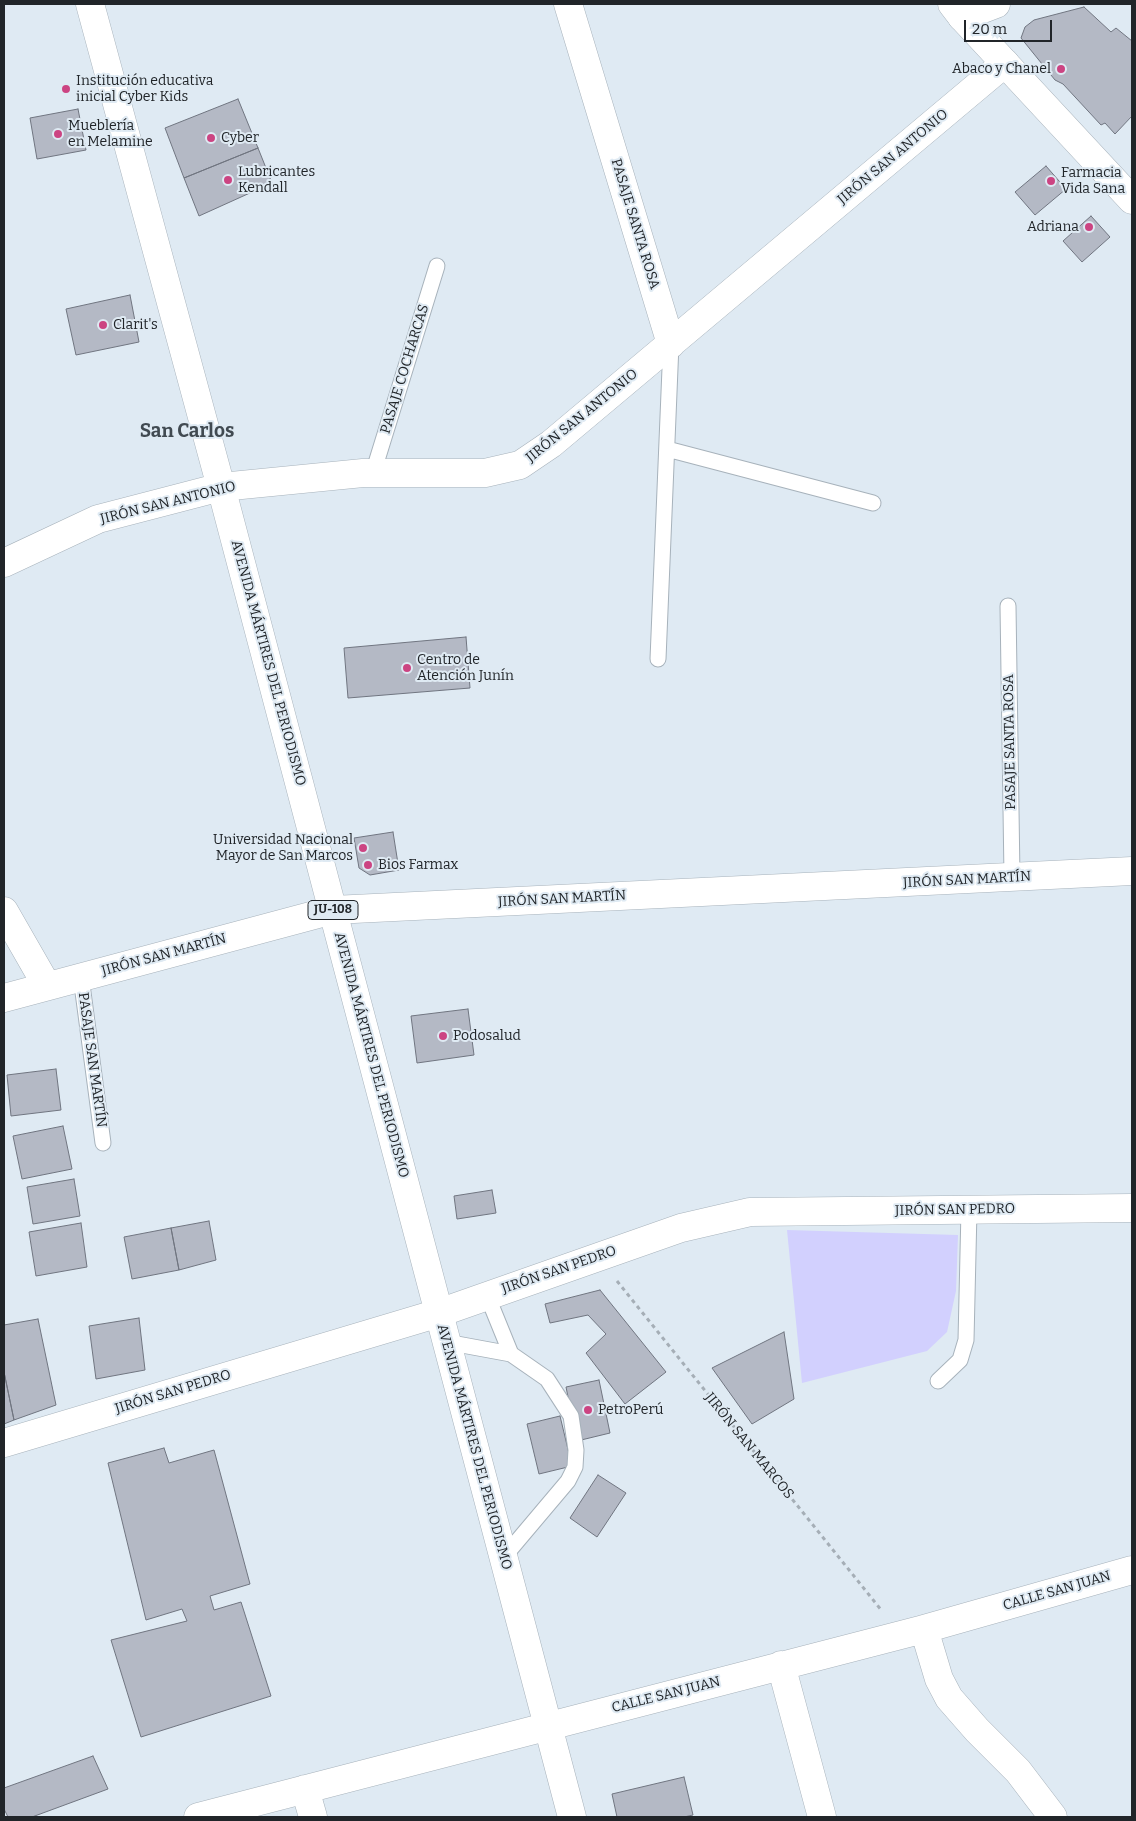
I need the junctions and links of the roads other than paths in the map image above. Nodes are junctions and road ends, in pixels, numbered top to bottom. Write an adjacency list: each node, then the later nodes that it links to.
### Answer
1 (90, 4): 11 (street, AVENIDA MÁRTIRES DEL PERIODISMO / JU-108)
2 (568, 4): 8 (street, PASAJE SANTA ROSA)
3 (996, 4): 4 (street)
4 (957, 10): 5 (street)
5 (1005, 63): 6 (street); 8 (street, JIRÓN SAN ANTONIO)
6 (1132, 200)
7 (437, 266): 10 (lane, PASAJE COCHARCAS)
8 (671, 344): 9 (lane, PASAJE SANTA ROSA); 10 (street, JIRÓN SAN ANTONIO)
9 (667, 448): 12 (lane); 15 (lane, PASAJE SANTA ROSA)
10 (373, 472): 11 (street, JIRÓN SAN ANTONIO)
11 (221, 487): 13 (street, JIRÓN SAN ANTONIO); 18 (street, AVENIDA MÁRTIRES DEL PERIODISMO / JU-108)
12 (873, 503)
13 (4, 562)
14 (1008, 606): 17 (lane, PASAJE SANTA ROSA)
15 (658, 659)
16 (1132, 872): 17 (street, JIRÓN SAN MARTÍN)
17 (1012, 877): 18 (street, JIRÓN SAN MARTÍN)
18 (333, 910): 20 (street, JIRÓN SAN MARTÍN); 27 (street, AVENIDA MÁRTIRES DEL PERIODISMO / JU-108)
19 (4, 911): 21 (street)
20 (81, 977): 21 (street, JIRÓN SAN MARTÍN); 23 (lane, PASAJE SAN MARTÍN)
21 (47, 986): 22 (street, JIRÓN SAN MARTÍN)
22 (4, 998)
23 (103, 1143)
24 (1132, 1208): 25 (street, JIRÓN SAN PEDRO)
25 (969, 1210): 26 (street, JIRÓN SAN PEDRO); 30 (lane)
26 (488, 1295): 27 (street, JIRÓN SAN PEDRO); 29 (lane)
27 (439, 1312): 28 (street, AVENIDA MÁRTIRES DEL PERIODISMO / JU-108); 31 (street, JIRÓN SAN PEDRO)
28 (446, 1342): 29 (lane); 32 (street, AVENIDA MÁRTIRES DEL PERIODISMO / JU-108)
29 (511, 1354): 32 (lane)
30 (938, 1381)
31 (4, 1443)
32 (503, 1558): 36 (street, AVENIDA MÁRTIRES DEL PERIODISMO / JU-108)
33 (1132, 1570): 34 (street, CALLE SAN JUAN)
34 (913, 1632): 35 (street, CALLE SAN JUAN); 42 (street)
35 (782, 1665): 36 (street, CALLE SAN JUAN); 41 (street)
36 (548, 1726): 37 (street, CALLE SAN JUAN); 40 (street, AVENIDA MÁRTIRES DEL PERIODISMO / JU-108)
37 (306, 1789): 38 (street, CALLE SAN JUAN); 39 (street)
38 (198, 1817)
39 (313, 1817)
40 (572, 1817)
41 (822, 1817)
42 (1052, 1817)

